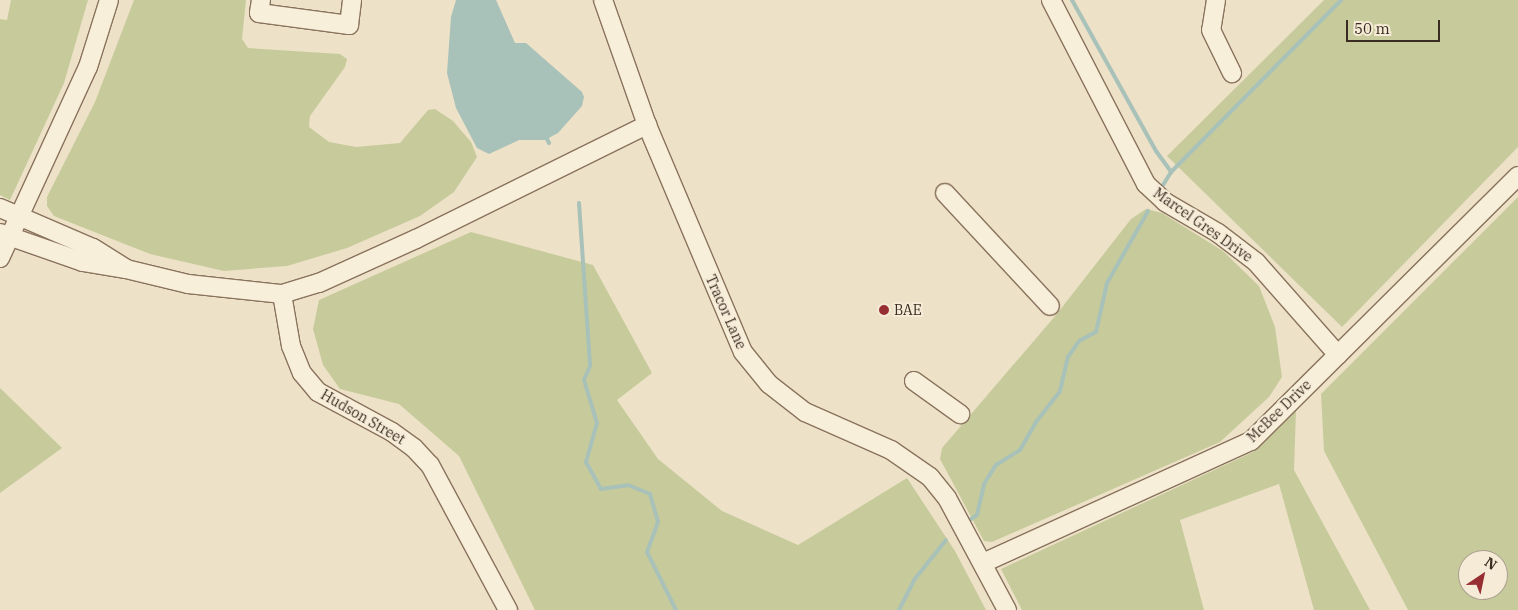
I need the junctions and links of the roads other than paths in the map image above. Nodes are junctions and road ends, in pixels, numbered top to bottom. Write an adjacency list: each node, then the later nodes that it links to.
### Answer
1 (109, 0): 12 (street)
2 (261, 0): 3 (street)
3 (352, 0)
4 (603, 0): 8 (street, Tracor Lane)
5 (1051, 0): 18 (street, Marcel Gres Drive)
6 (1216, 0): 7 (street)
7 (1232, 73)
8 (647, 125): 16 (street); 21 (street, Tracor Lane)
9 (1518, 176): 18 (street, McBee Drive)
10 (945, 193): 17 (street)
11 (0, 208): 12 (street)
12 (20, 219): 13 (street); 15 (street)
13 (6, 236): 14 (street); 15 (street)
14 (0, 258)
15 (126, 269): 16 (street)
16 (282, 294): 22 (street, Hudson Street)
17 (1050, 306)
18 (1338, 355): 21 (street, McBee Drive)
19 (914, 381): 20 (street)
20 (960, 414)
21 (983, 563): 23 (street, Tracor Lane)
22 (508, 610)
23 (1008, 610)

